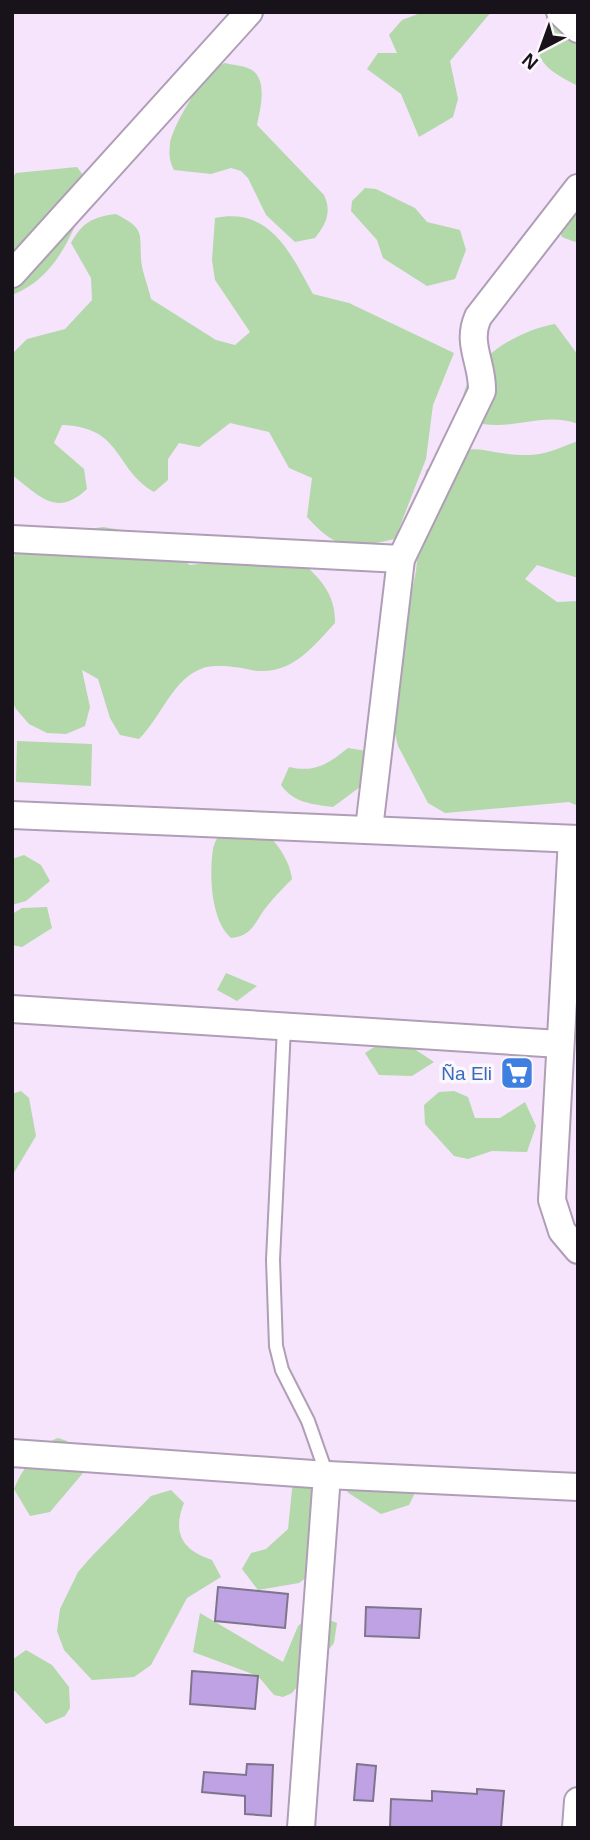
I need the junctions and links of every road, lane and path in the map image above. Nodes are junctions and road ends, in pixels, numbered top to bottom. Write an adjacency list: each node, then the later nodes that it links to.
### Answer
1 (249, 12): 5 (street)
2 (560, 12): 3 (street)
3 (578, 29)
4 (578, 188): 7 (street)
5 (12, 274)
6 (12, 539): 7 (street)
7 (401, 559): 9 (street)
8 (12, 815): 9 (street)
9 (369, 830): 10 (street)
10 (575, 839): 13 (street)
11 (12, 1009): 12 (street)
12 (284, 1027): 13 (street); 16 (lane)
13 (560, 1044): 14 (street)
14 (578, 1250)
15 (12, 1453): 16 (street)
16 (327, 1475): 17 (street); 19 (street)
17 (578, 1487)
18 (578, 1801): 20 (street)
19 (301, 1828)
20 (576, 1828)

